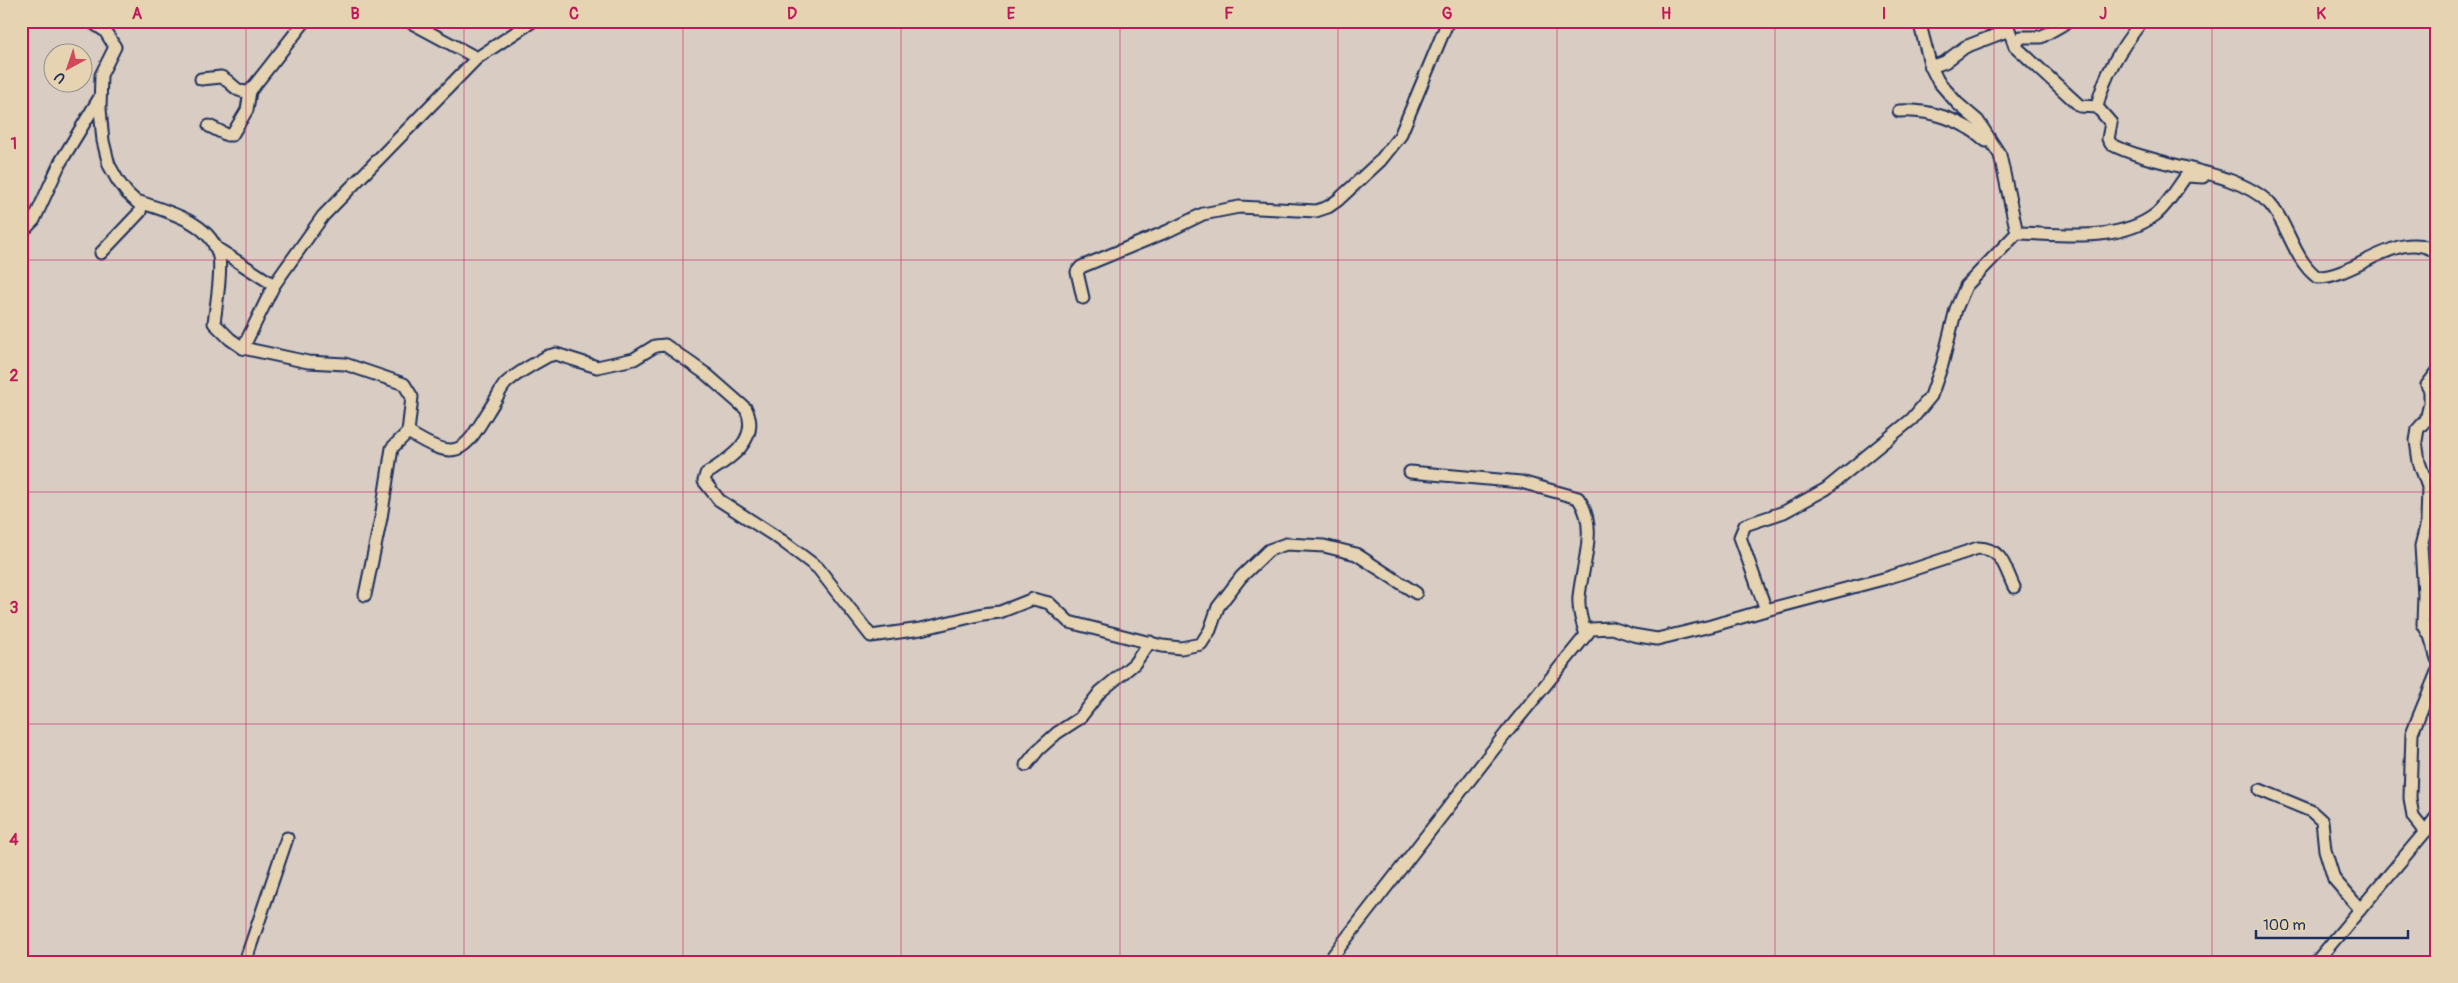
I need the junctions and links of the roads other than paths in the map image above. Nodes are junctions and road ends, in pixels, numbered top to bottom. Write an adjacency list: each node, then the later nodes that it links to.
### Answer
1 (90, 21): 16 (street)
2 (306, 21): 15 (street)
3 (408, 21): 12 (street)
4 (533, 21): 12 (street)
5 (1448, 21): 29 (street)
6 (1919, 21): 13 (street)
7 (1997, 21): 10 (street)
8 (2069, 21): 11 (street)
9 (2142, 21): 17 (street)
10 (2007, 25): 11 (street); 13 (street)
11 (2015, 46): 17 (street)
12 (477, 58): 28 (street)
13 (1931, 67): 20 (street)
14 (201, 79): 15 (street)
15 (250, 91): 19 (street)
16 (100, 96): 22 (street); 24 (street)
17 (2097, 107): 21 (street)
18 (1899, 111): 20 (street)
19 (209, 126)
20 (2000, 155): 23 (street)
21 (2218, 178): 23 (street); 27 (street)
22 (140, 202): 25 (street); 26 (street)
23 (2017, 232): 37 (street)
24 (21, 233)
25 (215, 247): 28 (street); 30 (street)
26 (101, 253)
27 (2437, 253)
28 (274, 285): 30 (street)
29 (1084, 298)
30 (243, 348): 32 (street)
31 (2437, 372): 40 (street)
32 (408, 432): 36 (street); 39 (street)
33 (1410, 472): 38 (street)
34 (2014, 587): 37 (street)
35 (1416, 593): 39 (street)
36 (365, 594)
37 (1766, 610): 38 (street)
38 (1586, 635): 49 (street)
39 (1150, 642): 42 (street)
40 (2437, 659)
41 (2437, 672): 45 (street)
42 (1026, 765)
43 (2260, 790): 47 (street)
44 (2437, 816): 45 (street)
45 (2424, 832): 47 (street)
46 (287, 838): 48 (street)
47 (2360, 910): 50 (street)
48 (245, 962)
49 (1328, 962)
50 (2316, 962)

